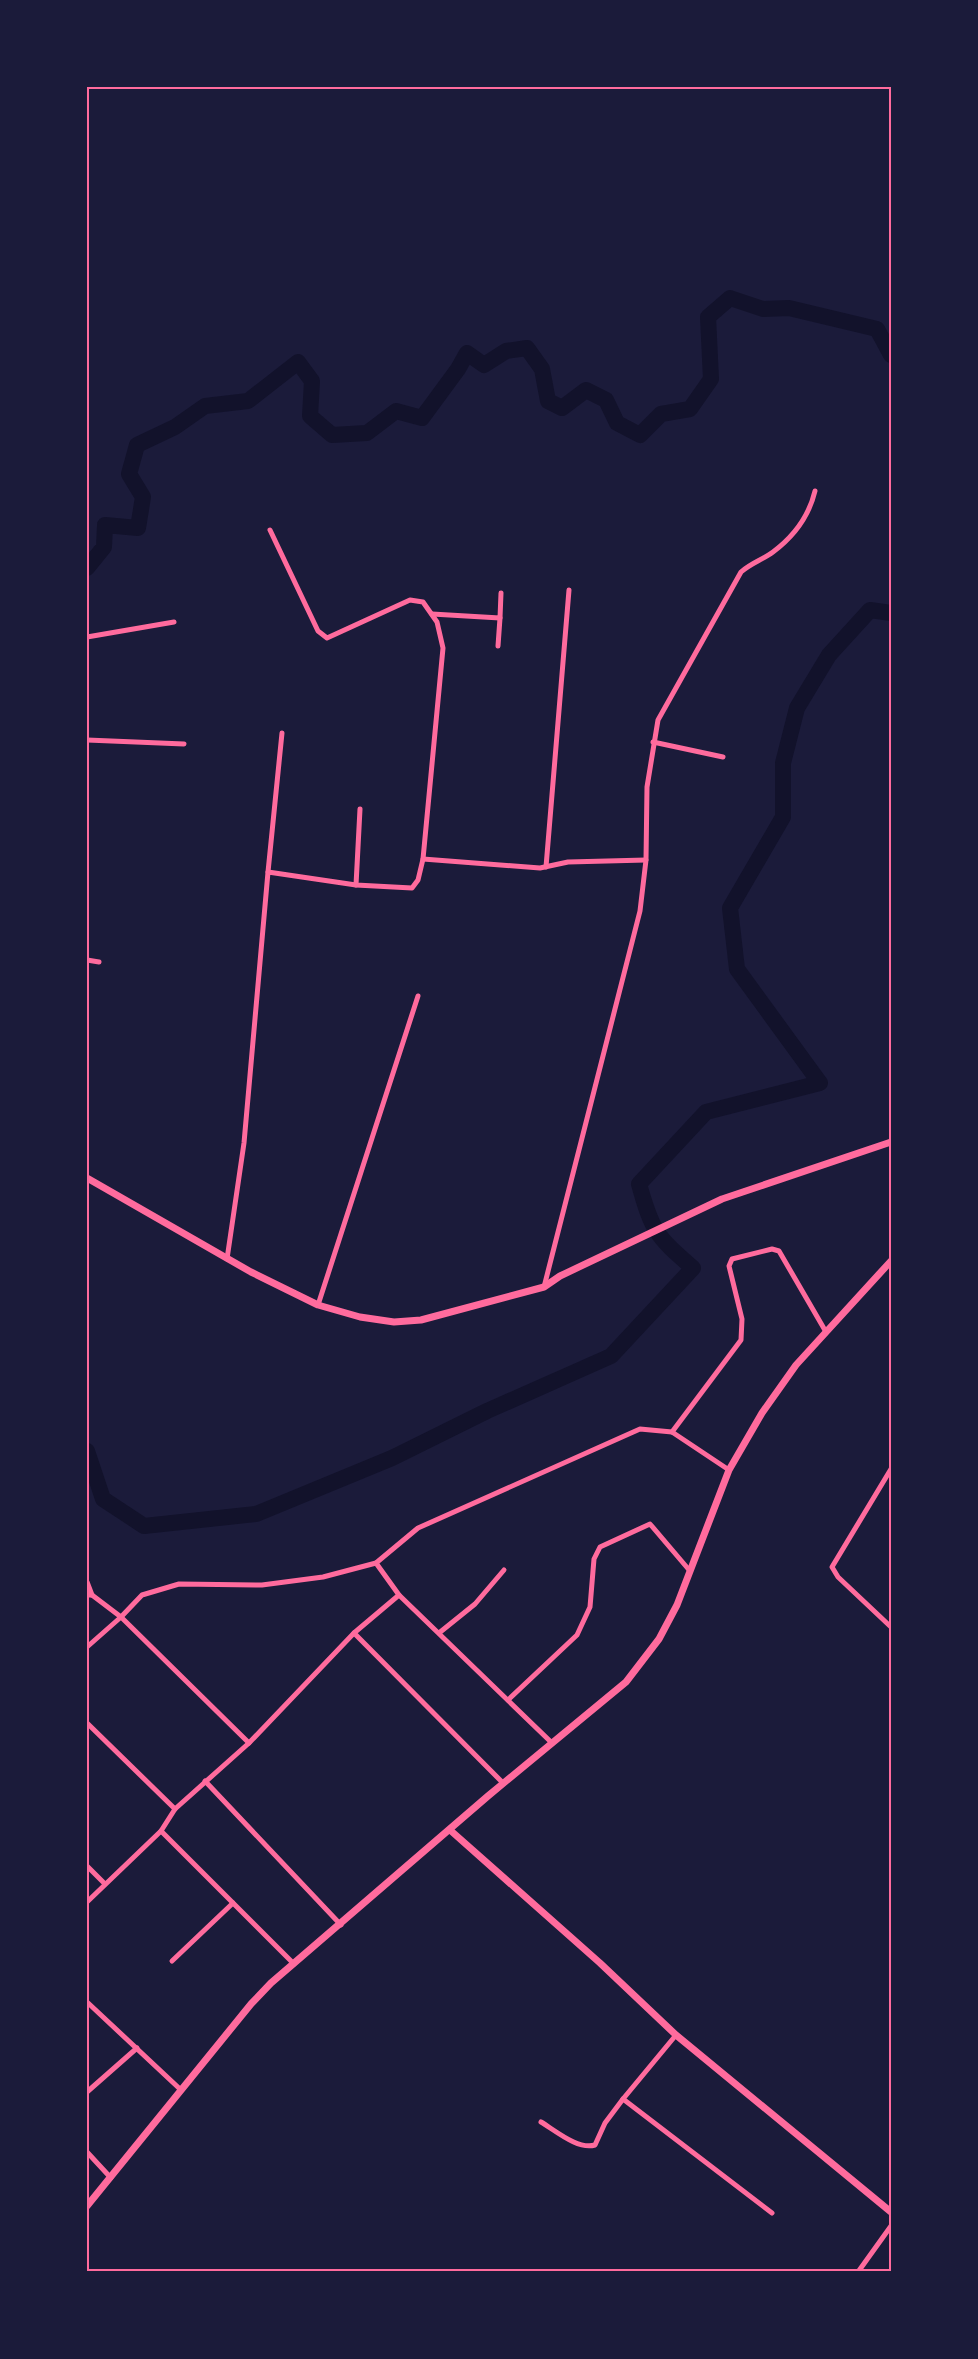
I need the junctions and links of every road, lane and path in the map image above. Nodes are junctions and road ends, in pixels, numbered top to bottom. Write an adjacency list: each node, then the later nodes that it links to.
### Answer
1 (815, 491): 12 (street)
2 (270, 530): 5 (street)
3 (569, 590): 18 (street)
4 (501, 593): 6 (street)
5 (432, 614): 6 (street); 16 (street)
6 (500, 618): 9 (street)
7 (174, 622): 8 (street)
8 (87, 637)
9 (498, 646)
10 (282, 733): 19 (street)
11 (87, 740): 13 (street)
12 (653, 742): 14 (street); 17 (street)
13 (184, 744)
14 (723, 757)
15 (360, 809): 20 (street)
16 (423, 859): 18 (street); 20 (street)
17 (646, 861): 18 (street); 28 (street)
18 (546, 867)
19 (268, 872): 20 (street); 26 (street)
20 (356, 885)
21 (87, 960): 22 (street)
22 (99, 962)
23 (418, 996): 29 (street)
24 (891, 1142): 28 (street)
25 (87, 1178): 26 (street)
26 (228, 1259): 29 (street)
27 (891, 1261): 30 (street)
28 (544, 1287): 29 (street)
29 (318, 1305)
30 (826, 1332): 31 (street); 33 (street)
31 (672, 1432): 33 (street); 34 (street)
32 (891, 1468): 41 (street)
33 (729, 1470): 36 (street)
34 (376, 1563): 39 (street); 40 (street)
35 (504, 1569): 43 (street)
36 (690, 1571): 45 (street); 48 (street)
37 (87, 1582): 38 (street)
38 (89, 1595): 40 (street)
39 (399, 1595): 42 (street); 43 (street)
40 (121, 1617): 44 (street); 47 (street)
41 (891, 1627)
42 (354, 1633): 47 (street); 50 (street)
43 (438, 1633): 45 (street)
44 (87, 1647)
45 (508, 1700): 48 (street)
46 (87, 1723): 51 (street)
47 (249, 1743): 49 (street)
48 (552, 1743): 50 (street)
49 (205, 1781): 51 (street); 58 (street)
50 (503, 1783): 52 (street)
51 (175, 1809): 53 (street)
52 (450, 1830): 58 (street); 62 (street)
53 (161, 1831): 55 (street); 57 (street)
54 (87, 1866): 55 (street)
55 (104, 1884): 56 (street)
56 (87, 1902)
57 (233, 1903): 59 (street); 60 (street)
58 (340, 1925): 60 (street)
59 (172, 1961)
60 (294, 1964): 64 (street)
61 (87, 2002): 63 (street)
62 (676, 2034): 66 (street); 71 (street)
63 (137, 2049): 64 (street); 65 (street)
64 (181, 2090): 69 (street)
65 (87, 2092)
66 (623, 2098): 67 (street); 72 (street)
67 (541, 2122)
68 (87, 2152): 69 (street)
69 (111, 2178): 70 (street)
70 (87, 2206)
71 (891, 2212)
72 (772, 2213)
73 (891, 2226): 74 (street)
74 (858, 2272)

